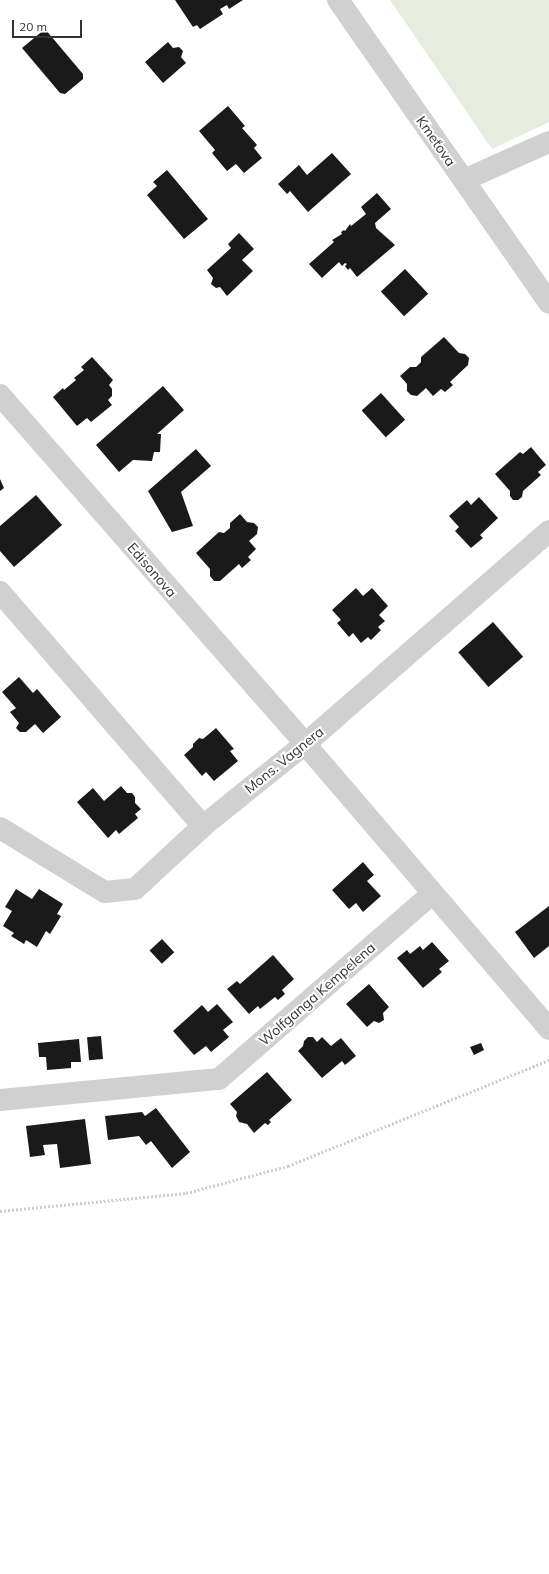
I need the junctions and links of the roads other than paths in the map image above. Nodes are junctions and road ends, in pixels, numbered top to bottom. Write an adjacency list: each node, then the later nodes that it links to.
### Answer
1 (338, 0): 3 (street, Kmeťova)
2 (549, 142): 3 (street)
3 (464, 180): 4 (street, Kmeťova)
4 (542, 281): 5 (street, Kmeťova)
5 (549, 302)
6 (0, 395): 9 (street, Edisonova)
7 (549, 531): 9 (street, Mons. Vagnera)
8 (0, 592): 10 (street)
9 (305, 744): 10 (street, Mons. Vagnera); 12 (street)
10 (203, 826): 11 (street, Mons. Vagnera)
11 (0, 828)
12 (432, 894): 13 (street); 14 (street, Wolfganga Kempelena)
13 (549, 1029)
14 (0, 1100)

